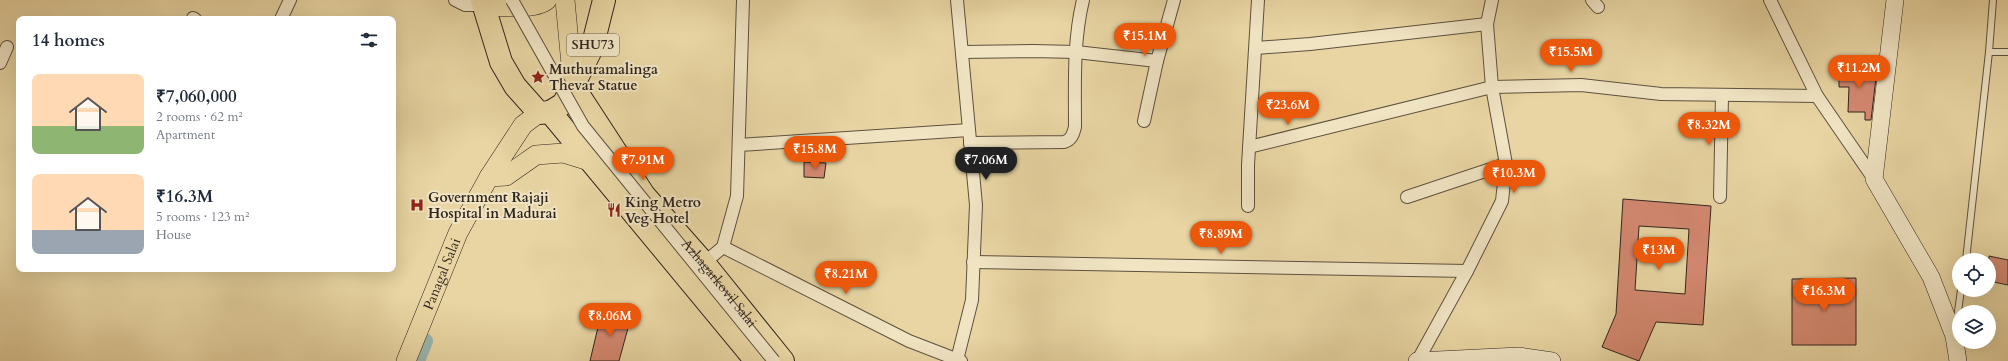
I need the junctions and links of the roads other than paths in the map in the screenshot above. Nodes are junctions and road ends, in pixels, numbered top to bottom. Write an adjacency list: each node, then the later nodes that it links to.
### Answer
1 (290, 0): 17 (street)
2 (455, 0): 16 (street)
3 (512, 0): 54 (street, bridge)
4 (548, 0): 16 (main road)
5 (565, 0): 27 (main road)
6 (604, 0): 27 (highway, SHU73)
7 (743, 0): 35 (street)
8 (957, 0): 21 (street)
9 (1084, 0): 22 (street)
10 (1174, 0): 25 (street)
11 (1258, 0): 20 (street)
12 (1492, 0): 18 (street)
13 (1770, 0): 30 (street)
14 (1895, 0): 40 (main road)
15 (1993, 0): 23 (lane)
16 (483, 2): 31 (highway, Azhagarkovil Salai)
17 (282, 16)
18 (1487, 24): 20 (street); 28 (street)
19 (7, 47): 26 (street)
20 (1256, 48): 36 (street)
21 (962, 52): 22 (street); 33 (street)
22 (1076, 52): 25 (street); 34 (street)
23 (1989, 52): 24 (lane); 45 (lane)
24 (2008, 52)
25 (1157, 61): 32 (street)
26 (0, 63)
27 (573, 86): 31 (highway, SHU73); 47 (highway, Azhagarkovil Salai)
28 (1492, 87): 29 (street); 36 (street); 38 (street)
29 (1722, 96): 30 (street); 42 (street)
30 (1817, 96): 40 (street)
31 (544, 112): 37 (highway, Azhagarkovil Salai); 39 (main road, Panagal Salai)
32 (1144, 121)
33 (969, 130): 34 (street); 35 (street)
34 (970, 143): 46 (street)
35 (739, 145): 44 (street)
36 (1249, 147): 43 (street)
37 (589, 160): 39 (main road); 53 (highway, Azhagarkovil Salai)
38 (1506, 164): 41 (street); 48 (street)
39 (489, 177): 52 (main road, Panagal Salai)
40 (1874, 179): 49 (main road)
41 (1406, 197)
42 (1720, 197)
43 (1248, 206)
44 (723, 247): 47 (street); 51 (street)
45 (1967, 253)
46 (974, 262): 48 (street); 51 (street)
47 (704, 263): 55 (highway, Azhagarkovil Salai)
48 (1467, 271): 56 (street)
49 (1952, 331)
50 (1956, 349): 58 (main road)
51 (959, 360)
52 (406, 361)
53 (756, 361)
54 (774, 361)
55 (784, 361)
56 (1418, 361): 57 (main road)
57 (1552, 361)
58 (1958, 361)

